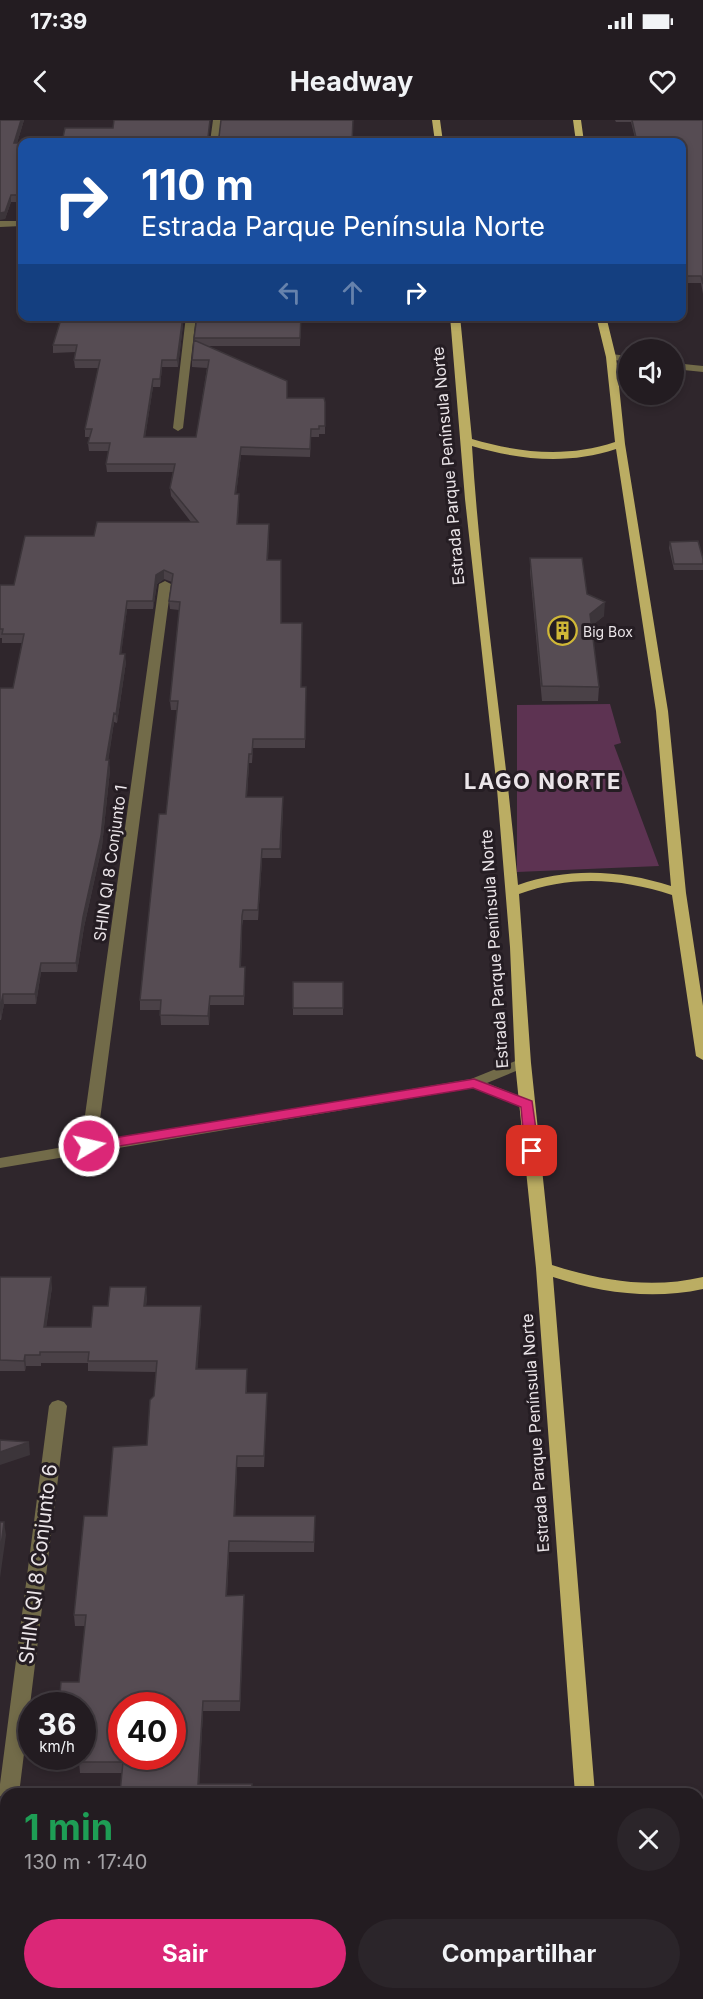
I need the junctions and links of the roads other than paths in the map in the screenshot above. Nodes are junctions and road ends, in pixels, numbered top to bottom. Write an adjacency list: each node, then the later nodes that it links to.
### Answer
1 (217, 120): 4 (street)
2 (436, 120): 5 (main road)
3 (577, 120): 6 (main road)
4 (215, 138)
5 (438, 138)
6 (579, 138)
7 (0, 224): 8 (street)
8 (18, 224)
9 (190, 321): 17 (street)
10 (455, 321): 18 (main road, Estrada Parque Península Norte)
11 (602, 321): 13 (main road)
12 (618, 361): 13 (street)
13 (612, 362): 14 (street); 19 (main road)
14 (618, 364)
15 (684, 367): 16 (street)
16 (703, 369)
17 (178, 428)
18 (467, 441): 19 (main road); 21 (main road, Estrada Parque Península Norte)
19 (620, 444): 22 (main road)
20 (165, 584): 27 (street, SHIN QI 8 Conjunto 1)
21 (512, 892): 22 (main road); 24 (main road, Estrada Parque Península Norte)
22 (679, 893): 23 (main road)
23 (703, 1056)
24 (522, 1063): 25 (street); 26 (main road, Estrada Parque Península Norte)
25 (474, 1083): 26 (street); 27 (street)
26 (527, 1104): 29 (main road, Estrada Parque Península Norte)
27 (89, 1146): 28 (street)
28 (0, 1163)
29 (544, 1268): 30 (main road); 33 (main road, Estrada Parque Península Norte)
30 (703, 1283)
31 (58, 1406): 32 (street, SHIN QI 8 Conjunto 6)
32 (10, 1788)
33 (584, 1788)

